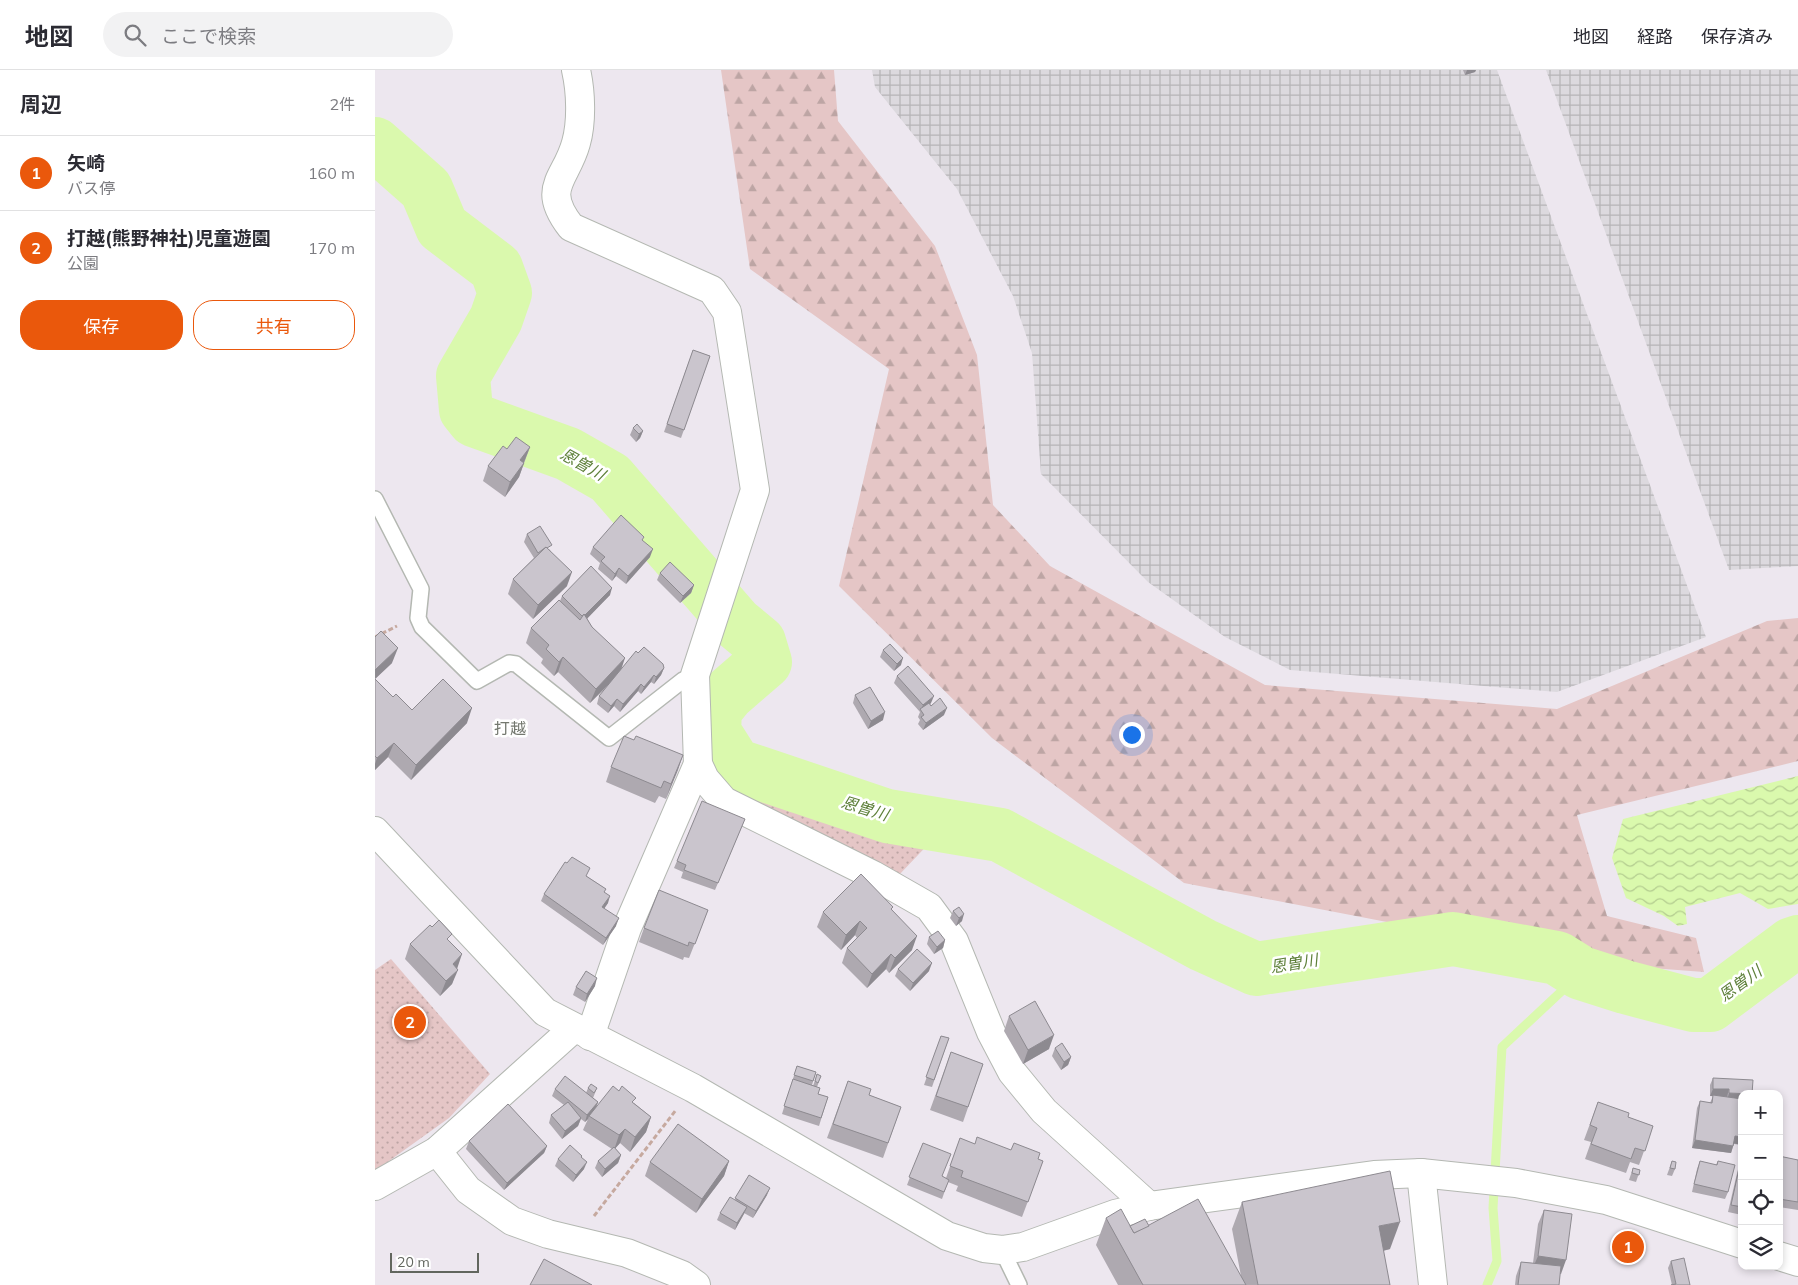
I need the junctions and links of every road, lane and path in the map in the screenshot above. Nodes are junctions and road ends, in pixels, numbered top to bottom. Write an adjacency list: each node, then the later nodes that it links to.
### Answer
1 (576, 70): 3 (street)
2 (375, 499): 3 (lane)
3 (695, 675): 4 (street)
4 (697, 764): 6 (street); 11 (street)
5 (375, 831): 6 (street)
6 (582, 1032): 7 (street); 8 (street)
7 (693, 1088): 12 (path); 14 (street)
8 (437, 1151): 10 (street); 12 (street)
9 (1421, 1173): 11 (street); 13 (street); 19 (street)
10 (375, 1186)
11 (1149, 1206): 14 (street)
12 (581, 1242): 17 (street)
13 (1738, 1243)
14 (1002, 1250): 18 (lane)
15 (1783, 1257): 16 (street)
16 (1798, 1262)
17 (696, 1285)
18 (1019, 1285)
19 (1433, 1285)

